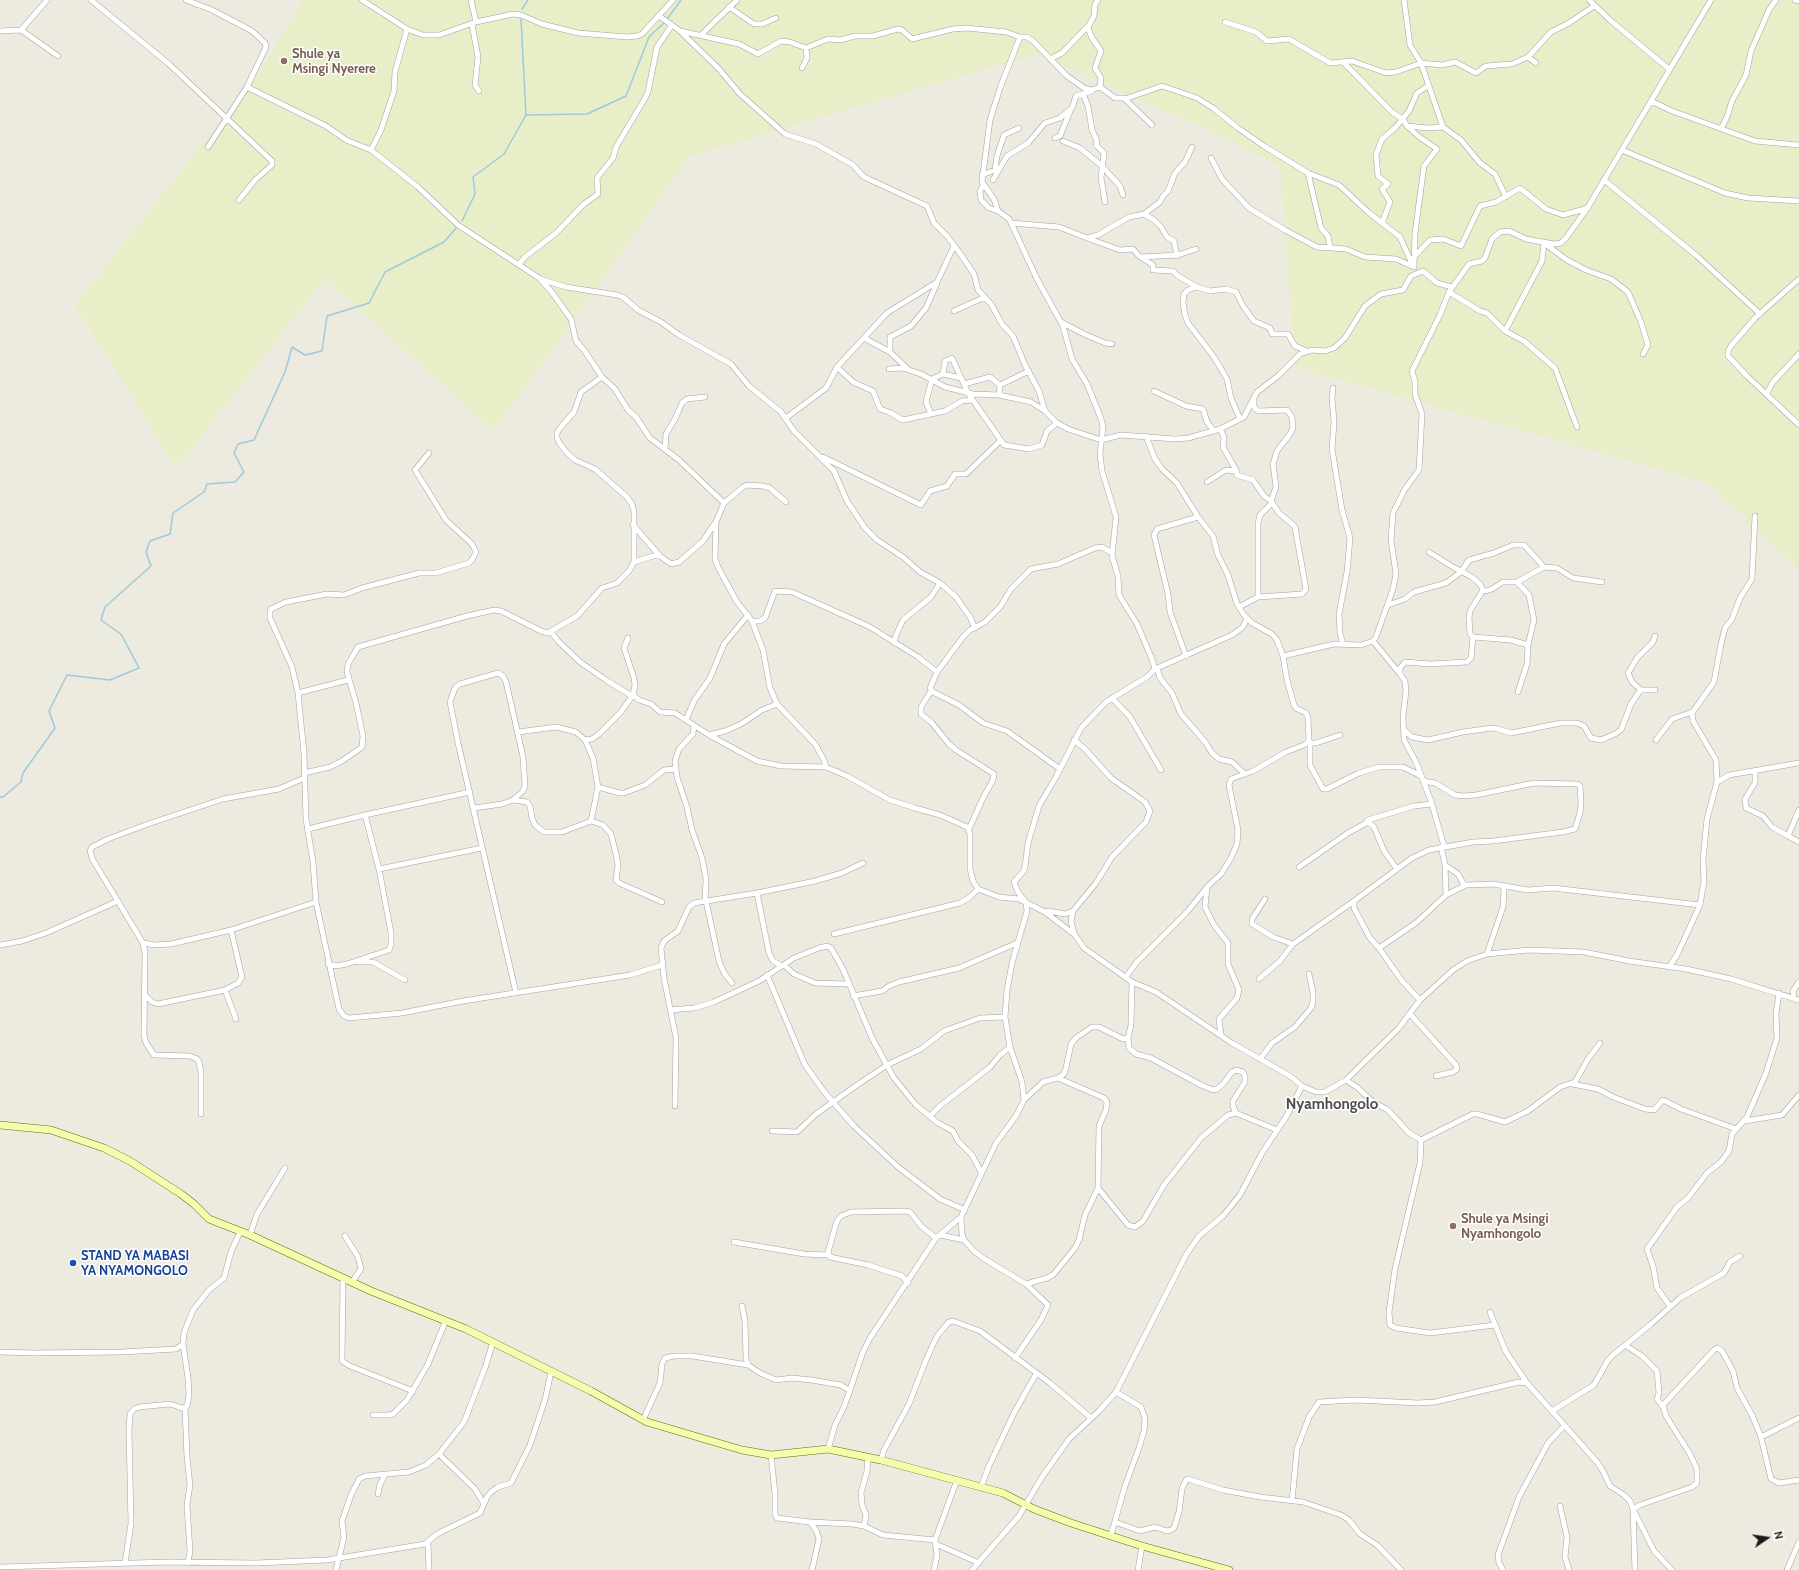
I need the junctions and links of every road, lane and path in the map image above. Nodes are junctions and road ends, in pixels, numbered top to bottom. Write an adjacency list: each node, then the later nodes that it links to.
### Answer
1 (47, 0): 24 (street)
2 (91, 0): 47 (street)
3 (186, 0): 39 (street)
4 (362, 0): 23 (street)
5 (471, 0): 20 (street)
6 (673, 0): 17 (street)
7 (737, 0): 16 (street)
8 (1098, 0): 22 (street)
9 (1404, 0): 34 (street)
10 (1589, 0): 15 (street)
11 (1711, 0): 37 (street)
12 (1776, 0): 53 (street)
13 (1795, 0): 14 (street)
14 (1799, 1)
15 (1594, 6): 31 (street); 37 (street)
16 (729, 7): 18 (street); 27 (street)
17 (659, 16): 20 (street); 21 (street)
18 (776, 18)
19 (1225, 22): 33 (street)
20 (474, 23): 23 (street); 42 (street)
21 (672, 25): 25 (street); 86 (street)
22 (1089, 25): 32 (street); 40 (street)
23 (407, 29): 59 (street)
24 (21, 30): 26 (street); 30 (street)
25 (679, 30): 27 (street); 80 (street)
26 (0, 31)
27 (701, 35): 29 (street)
28 (1020, 38): 29 (street); 32 (street); 64 (street)
29 (806, 48): 36 (street)
30 (58, 56)
31 (1528, 57): 34 (street); 35 (street)
32 (1050, 59): 41 (street)
33 (1344, 62): 34 (street); 48 (street)
34 (1421, 63): 38 (street)
35 (1536, 63)
36 (802, 68)
37 (1669, 69): 45 (street)
38 (1428, 86): 48 (street); 51 (street)
39 (247, 87): 47 (street); 59 (street)
40 (1100, 87): 41 (street); 44 (street)
41 (1094, 90): 43 (street)
42 (479, 91)
43 (1083, 94): 46 (street); 62 (street)
44 (1125, 99): 49 (street); 63 (street)
45 (1651, 101): 53 (street); 60 (street)
46 (1072, 108): 54 (street); 65 (street)
47 (227, 118): 57 (street); 70 (street)
48 (1403, 119): 50 (street); 77 (street)
49 (1152, 125)
50 (1407, 126): 51 (street); 85 (street)
51 (1443, 127): 69 (street)
52 (1019, 128): 64 (street)
53 (1721, 129): 56 (street)
54 (1055, 138)
55 (1063, 141): 62 (street)
56 (1799, 145)
57 (208, 147)
58 (1192, 147): 75 (street)
59 (370, 150): 86 (street)
60 (1622, 150): 66 (street); 71 (street)
61 (1211, 158): 81 (street)
62 (1102, 166): 68 (street); 72 (street)
63 (1308, 173): 77 (street); 81 (street)
64 (982, 175): 67 (street)
65 (994, 180)
66 (1604, 180): 73 (street); 95 (street)
67 (983, 186): 74 (street); 74 (street)
68 (1123, 195)
69 (1506, 197): 73 (street); 85 (street)
70 (239, 200)
71 (1799, 201)
72 (1105, 202)
73 (1588, 207): 79 (street)
74 (998, 211): 76 (street)
75 (1144, 214): 78 (street); 83 (street)
76 (1011, 222): 78 (street); 96 (street)
77 (1382, 223): 87 (street)
78 (1087, 238): 84 (street)
79 (1544, 243): 92 (street); 97 (street); 102 (street)
80 (954, 246): 90 (street); 93 (street)
81 (1330, 248): 87 (street)
82 (1196, 249): 83 (street)
83 (1177, 256): 84 (street)
84 (1141, 257): 91 (street)
85 (1414, 257): 87 (street)
86 (519, 264): 88 (street)
87 (1414, 267)
88 (539, 278): 109 (street); 124 (street)
89 (1799, 279): 95 (street)
90 (937, 282): 98 (street); 101 (street)
91 (1196, 287): 100 (street); 125 (street)
92 (1451, 290): 97 (street); 100 (street); 157 (street)
93 (985, 297): 94 (street); 107 (street)
94 (954, 311)
95 (1760, 314): 117 (street)
96 (1060, 322): 99 (street); 132 (street)
97 (1505, 331): 128 (street)
98 (864, 338): 101 (street); 104 (street)
99 (1112, 344)
100 (1308, 351): 120 (street)
101 (890, 352): 106 (street)
102 (1643, 354)
103 (1799, 354): 117 (street)
104 (837, 367): 123 (street); 124 (street)
105 (889, 369): 106 (street)
106 (910, 370): 111 (street)
107 (1028, 371): 113 (street); 122 (street)
108 (943, 374): 110 (street); 110 (street); 111 (street)
109 (602, 377): 134 (street); 145 (street)
110 (961, 378): 112 (street)
111 (932, 379): 116 (street); 123 (street)
112 (964, 384): 113 (street); 116 (street)
113 (1000, 385): 118 (street)
114 (1333, 388): 169 (street)
115 (1154, 392): 130 (street)
116 (968, 393): 118 (street); 121 (street)
117 (1766, 393): 127 (street)
118 (999, 395): 122 (street)
119 (704, 397): 134 (street)
120 (1254, 398): 125 (street); 140 (street)
121 (973, 400): 123 (street); 133 (street)
122 (1045, 411): 126 (street)
123 (931, 414)
124 (786, 418): 136 (street)
125 (1240, 419): 129 (street)
126 (1057, 423): 132 (street); 133 (street)
127 (1799, 425)
128 (1577, 427)
129 (1220, 429): 130 (street); 137 (street)
130 (1214, 431): 131 (street)
131 (1146, 436): 132 (street); 143 (street)
132 (1101, 440): 147 (street)
133 (1000, 441): 136 (street)
134 (666, 449): 141 (street)
135 (430, 453): 181 (street)
136 (820, 455): 154 (street)
137 (1236, 471): 138 (street); 140 (street)
138 (1207, 482)
139 (786, 502): 141 (street)
140 (1272, 502): 156 (street); 156 (street)
141 (724, 504): 144 (street)
142 (1755, 516): 185 (street)
143 (1198, 517): 158 (street); 171 (street)
144 (716, 522): 148 (street); 159 (street)
145 (633, 525): 148 (street); 149 (street)
146 (1429, 552): 151 (street)
147 (1112, 553): 162 (street); 173 (street)
148 (660, 556): 149 (street)
149 (634, 562): 163 (street)
150 (1544, 567): 151 (street); 152 (street); 153 (street)
151 (1462, 572): 155 (street); 157 (street)
152 (1517, 582): 155 (street); 170 (street)
153 (1602, 582)
154 (940, 583): 162 (street); 168 (street)
155 (1483, 590): 165 (street)
156 (1258, 597): 158 (street)
157 (1388, 605): 167 (street)
158 (1239, 607): 160 (street)
159 (748, 615): 161 (street); 186 (street)
160 (1247, 618): 171 (street); 172 (street)
161 (752, 621): 168 (street); 184 (street)
162 (975, 628): 174 (street)
163 (551, 632): 176 (street); 182 (street)
164 (1656, 636): 177 (street)
165 (1473, 637): 170 (street); 175 (street)
166 (628, 638): 182 (street)
167 (1373, 641): 169 (street); 175 (street)
168 (894, 643): 174 (street)
169 (1343, 644): 172 (street)
170 (1528, 646): 180 (street)
171 (1186, 656): 173 (street)
172 (1283, 656): 195 (street)
173 (1156, 669): 183 (street); 202 (street)
174 (937, 672): 179 (street)
175 (1400, 674): 188 (street)
176 (348, 680): 181 (street); 203 (street)
177 (1642, 690): 178 (street); 188 (street)
178 (1655, 690)
179 (931, 691): 198 (street); 216 (street)
180 (1518, 692)
181 (298, 693): 203 (street)
182 (632, 696): 186 (street); 192 (street)
183 (1112, 698): 193 (street); 200 (street)
184 (777, 704): 190 (street); 197 (street)
185 (1692, 712): 194 (street); 205 (street)
186 (686, 720): 187 (street)
187 (694, 726): 190 (street); 199 (street)
188 (1404, 730): 204 (street)
189 (518, 732): 192 (street); 207 (street); 208 (street)
190 (709, 735): 197 (street)
191 (1340, 735): 195 (street)
192 (585, 740): 206 (street)
193 (1074, 740): 198 (street); 240 (street)
194 (1656, 740)
195 (1309, 743): 202 (street); 204 (street)
196 (1799, 763): 201 (street)
197 (826, 767): 216 (street)
198 (1060, 769): 238 (street)
199 (675, 770): 206 (street); 234 (street)
200 (1161, 770)
201 (1755, 771): 205 (street); 217 (street)
202 (1245, 774): 228 (street)
203 (304, 776): 215 (street); 233 (street)
204 (1422, 779): 209 (street); 219 (street)
205 (1717, 782): 239 (street)
206 (598, 786): 213 (street)
207 (470, 792): 210 (street); 212 (street)
208 (513, 800): 210 (street); 213 (street)
209 (1432, 804): 214 (street); 219 (street)
210 (474, 808): 220 (street)
211 (1799, 810): 217 (street)
212 (365, 815): 215 (street); 224 (street)
213 (591, 822): 237 (street)
214 (1366, 823): 223 (street); 225 (street)
215 (308, 829): 236 (street)
216 (969, 830): 229 (street)
217 (1788, 836): 218 (street)
218 (1799, 842)
219 (1442, 847): 222 (street); 225 (street)
220 (482, 848): 224 (street); 266 (street)
221 (863, 863): 230 (street)
222 (1445, 866): 226 (street); 231 (street)
223 (1299, 867)
224 (379, 869): 251 (street)
225 (1397, 869): 235 (street)
226 (1464, 885): 227 (street); 231 (street)
227 (1503, 885): 239 (street); 250 (street)
228 (1208, 886): 258 (street); 276 (street)
229 (978, 889): 238 (street); 243 (street)
230 (757, 893): 234 (street); 254 (street)
231 (1446, 895): 249 (street)
232 (1265, 899): 247 (street)
233 (118, 901): 245 (street); 248 (street)
234 (706, 901): 253 (street); 263 (street)
235 (1354, 901): 247 (street); 249 (street)
236 (316, 902): 242 (street); 252 (street)
237 (662, 902)
238 (1026, 902): 241 (street); 246 (street)
239 (1700, 905): 255 (street)
240 (1073, 911): 241 (street); 244 (street)
241 (1045, 912): 244 (street)
242 (231, 930): 245 (street); 265 (street)
243 (834, 934)
244 (1075, 935): 258 (street)
245 (143, 943): 268 (street)
246 (1017, 943): 269 (street); 274 (street)
247 (1294, 944): 259 (street)
248 (0, 945)
249 (1379, 948): 271 (street)
250 (1487, 954): 255 (street); 271 (street)
251 (353, 962): 252 (street); 260 (street)
252 (328, 964): 266 (street)
253 (662, 965): 266 (street); 272 (street)
254 (783, 966): 257 (street); 264 (street); 264 (street)
255 (1669, 967): 267 (street)
256 (1309, 974): 280 (street)
257 (767, 975): 272 (street); 289 (street)
258 (1126, 977): 261 (street)
259 (1258, 979)
260 (405, 980)
261 (1132, 982): 276 (street); 277 (street)
262 (1799, 982): 270 (street)
263 (732, 983)
264 (848, 984): 269 (street)
265 (225, 990): 268 (street); 275 (street)
266 (516, 993)
267 (1779, 993): 270 (street); 294 (street)
268 (144, 994): 292 (street)
269 (853, 996): 281 (street)
270 (1796, 999)
271 (1420, 1000): 273 (street)
272 (670, 1010): 290 (street)
273 (1410, 1014): 282 (street); 284 (street)
274 (1005, 1017): 279 (street); 281 (street)
275 (236, 1019)
276 (1221, 1035): 280 (street)
277 (1128, 1038): 283 (street); 291 (street)
278 (1600, 1043): 285 (street)
279 (1010, 1047): 288 (street); 293 (street)
280 (1260, 1059): 286 (street)
281 (887, 1066): 289 (street); 293 (street)
282 (1436, 1076)
283 (1058, 1078): 288 (street); 302 (street)
284 (1346, 1080): 286 (street); 299 (street)
285 (1572, 1084): 296 (street); 299 (street)
286 (1302, 1086): 297 (street)
287 (1799, 1095): 294 (street)
288 (1024, 1100): 301 (street)
289 (833, 1102): 298 (street); 303 (street)
290 (675, 1106)
291 (1236, 1113): 297 (street); 302 (street)
292 (201, 1114)
293 (930, 1116): 301 (street)
294 (1745, 1121): 296 (street)
295 (0, 1125): 305 (main road)
296 (1736, 1129): 318 (street)
297 (1277, 1130): 335 (street)
298 (772, 1131)
299 (1421, 1140): 321 (street)
300 (285, 1168): 306 (street)
301 (981, 1172): 303 (street)
302 (1098, 1188): 316 (street)
303 (965, 1210): 304 (street)
304 (961, 1217): 308 (street); 309 (street)
305 (240, 1232): 306 (main road); 323 (street)
306 (250, 1235): 313 (main road)
307 (345, 1236): 314 (street)
308 (938, 1237): 309 (street); 311 (street); 315 (street)
309 (964, 1240): 316 (street)
310 (734, 1242): 311 (street)
311 (828, 1255): 315 (street)
312 (1740, 1256): 318 (street)
313 (343, 1278): 314 (main road); 333 (street)
314 (352, 1282): 320 (main road)
315 (908, 1283): 334 (street)
316 (1026, 1284): 328 (street)
317 (742, 1306): 329 (street)
318 (1670, 1306): 324 (street)
319 (1490, 1312): 321 (street)
320 (446, 1320): 322 (main road); 333 (street)
321 (1495, 1325): 332 (street)
322 (493, 1342): 330 (main road); 346 (street)
323 (183, 1344): 325 (street); 327 (street)
324 (1625, 1345): 336 (street); 338 (street)
325 (172, 1350): 326 (street); 327 (street)
326 (0, 1352)
327 (184, 1357): 337 (street)
328 (1015, 1358): 331 (street); 349 (street)
329 (748, 1365): 334 (street); 342 (street)
330 (551, 1372): 342 (main road); 356 (street)
331 (1036, 1374): 340 (street); 353 (street)
332 (1527, 1383): 338 (street); 355 (street)
333 (413, 1391): 339 (street)
334 (850, 1391): 345 (street)
335 (1116, 1392): 340 (street); 361 (street)
336 (1663, 1407): 344 (street); 359 (street)
337 (185, 1408): 370 (street); 371 (street)
338 (1552, 1410): 343 (street)
339 (372, 1415)
340 (1091, 1418): 357 (street)
341 (1799, 1418): 344 (street)
342 (643, 1420): 347 (main road)
343 (1564, 1426): 359 (street); 385 (street)
344 (1761, 1437): 352 (street)
345 (828, 1449): 347 (main road); 348 (main road)
346 (439, 1454): 350 (street); 356 (street)
347 (771, 1455): 360 (street)
348 (868, 1457): 349 (main road); 362 (street)
349 (881, 1460): 351 (main road)
350 (385, 1475): 354 (street); 368 (street)
351 (957, 1480): 353 (main road); 364 (street)
352 (1799, 1480)
353 (982, 1487): 357 (main road)
354 (378, 1494)
355 (1292, 1501): 361 (street); 384 (street)
356 (484, 1504): 366 (street)
357 (1026, 1504): 363 (main road); 373 (street)
358 (1560, 1506): 386 (street)
359 (1633, 1509): 387 (street); 388 (street)
360 (810, 1522): 362 (street); 379 (street)
361 (1115, 1522): 363 (street)
362 (864, 1526): 364 (street)
363 (1111, 1535): 367 (main road)
364 (936, 1542): 373 (street); 380 (street)
365 (1799, 1542): 389 (street)
366 (428, 1543): 368 (street); 378 (street)
367 (1142, 1546): 382 (street); 383 (main road)
368 (339, 1558): 369 (street); 377 (street)
369 (326, 1560): 370 (street); 377 (street)
370 (188, 1562): 372 (street)
371 (125, 1563): 372 (street); 375 (street)
372 (147, 1563): 376 (street)
373 (979, 1563): 381 (street)
374 (0, 1567): 375 (street)
375 (25, 1569)
376 (150, 1570)
377 (336, 1570)
378 (429, 1570)
379 (812, 1570)
380 (934, 1570)
381 (972, 1570)
382 (1138, 1570)
383 (1229, 1570)
384 (1401, 1570)
385 (1503, 1570)
386 (1569, 1570)
387 (1635, 1570)
388 (1672, 1570)
389 (1787, 1570)

